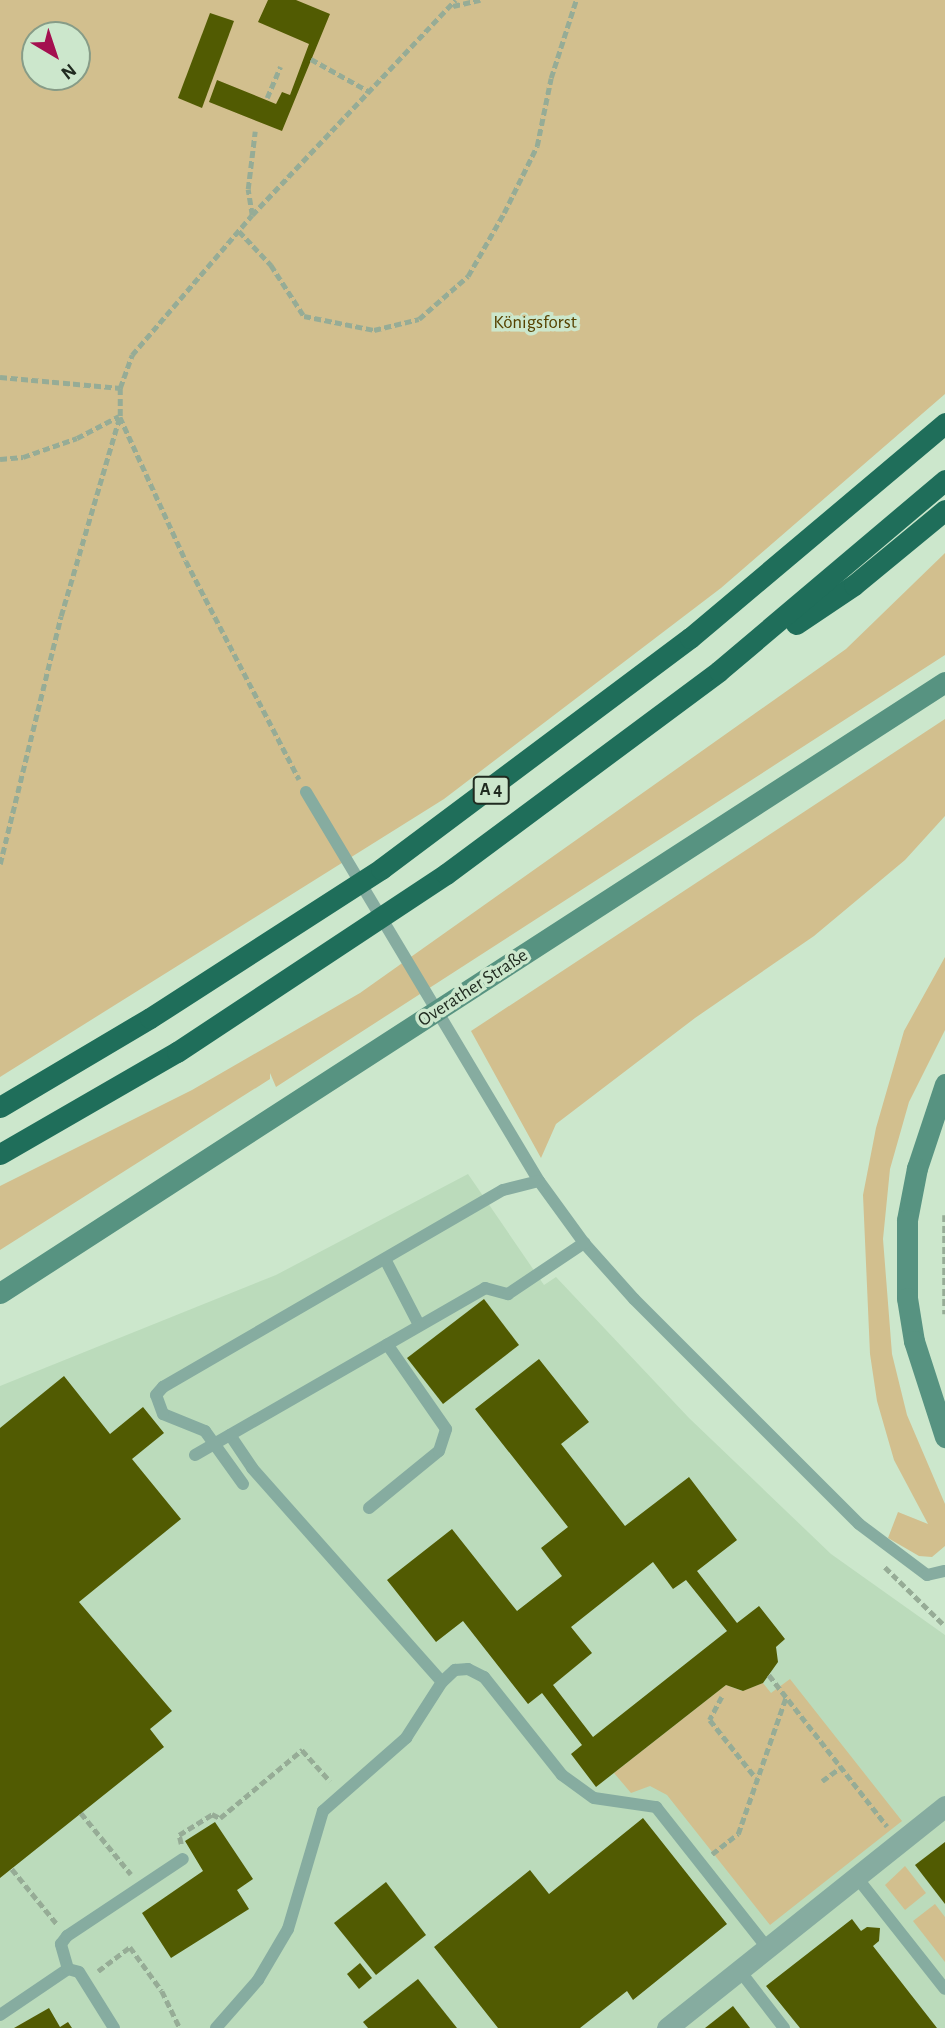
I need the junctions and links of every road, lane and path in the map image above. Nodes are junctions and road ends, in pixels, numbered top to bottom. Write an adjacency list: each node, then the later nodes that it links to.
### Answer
1 (455, 0): 4 (path)
2 (480, 0): 4 (path)
3 (576, 0): 11 (path)
4 (452, 6): 7 (path)
5 (311, 59): 7 (path)
6 (280, 67): 8 (path)
7 (370, 92): 10 (path)
8 (267, 98)
9 (255, 131): 10 (path)
10 (252, 215): 11 (path)
11 (239, 231): 13 (path)
12 (0, 377): 13 (path)
13 (120, 388): 14 (path)
14 (120, 416): 16 (path); 21 (path); 22 (path)
15 (945, 423): 24 (highway, A 4)
16 (0, 459)
17 (945, 480): 19 (highway, A 4)
18 (945, 510): 19 (highway)
19 (719, 671): 25 (highway, A 4)
20 (945, 682): 30 (main road, Overather Straße)
21 (306, 792): 26 (lane)
22 (0, 864)
23 (945, 1084): 35 (main road)
24 (0, 1107)
25 (0, 1154)
26 (539, 1181): 28 (lane); 29 (lane)
27 (945, 1215): 31 (path)
28 (584, 1243): 32 (lane); 40 (lane)
29 (385, 1259): 32 (lane); 36 (lane)
30 (0, 1293)
31 (945, 1314)
32 (419, 1325): 33 (lane)
33 (387, 1344): 34 (lane); 39 (lane)
34 (230, 1435): 36 (lane); 42 (lane)
35 (945, 1437)
36 (216, 1443): 37 (lane); 38 (lane)
37 (195, 1455)
38 (243, 1484)
39 (369, 1508)
40 (945, 1570)
41 (769, 1675): 44 (path)
42 (442, 1682): 48 (lane); 58 (lane)
43 (722, 1697): 46 (path)
44 (786, 1697): 45 (path); 46 (path)
45 (841, 1767): 47 (path); 51 (path)
46 (757, 1778): 52 (path)
47 (822, 1781)
48 (341, 1794): 53 (path); 66 (lane)
49 (945, 1806): 51 (street)
50 (81, 1813): 56 (path)
51 (902, 1844): 55 (street)
52 (711, 1855)
53 (183, 1859): 56 (lane)
54 (12, 1869): 57 (path)
55 (858, 1879): 58 (street); 62 (lane)
56 (140, 1886): 57 (lane)
57 (67, 1936): 60 (lane)
58 (769, 1950): 61 (street)
59 (114, 1960): 65 (path)
60 (68, 1969): 63 (lane); 64 (lane)
61 (740, 1971): 67 (street); 68 (lane)
62 (945, 1989)
63 (0, 2015)
64 (114, 2028)
65 (180, 2028)
66 (216, 2028)
67 (667, 2028)
68 (784, 2028)

